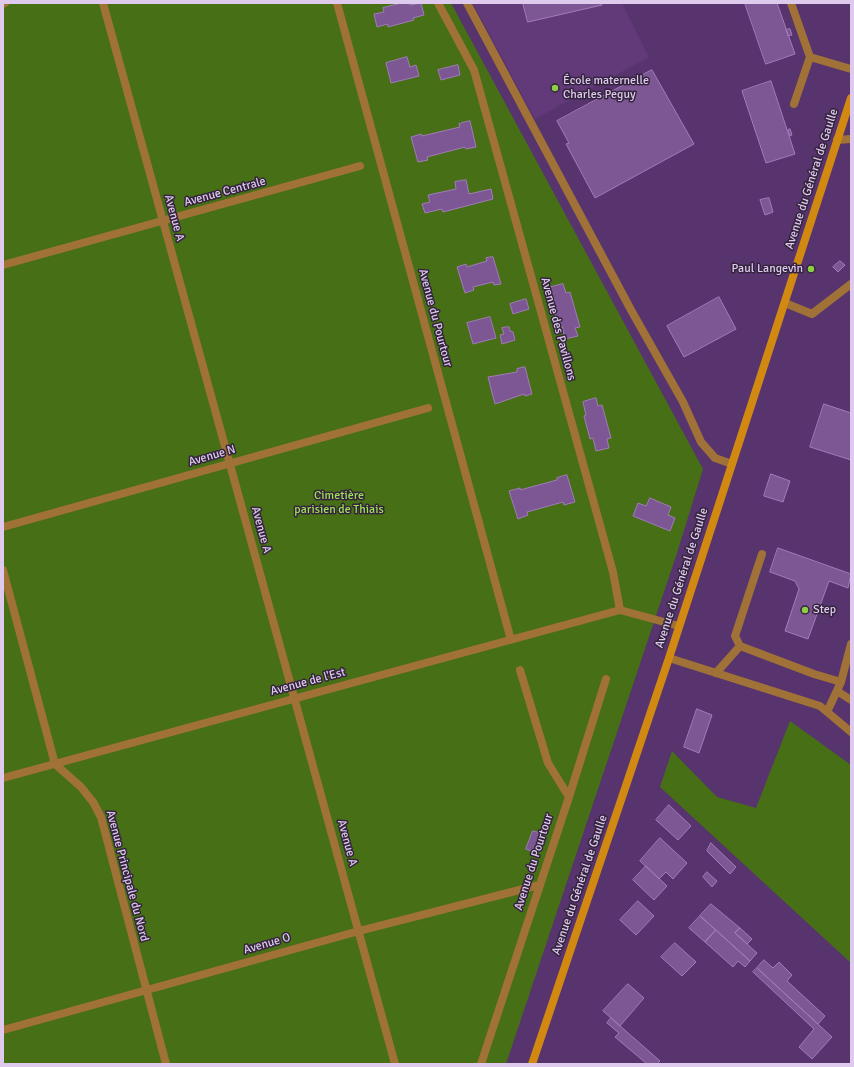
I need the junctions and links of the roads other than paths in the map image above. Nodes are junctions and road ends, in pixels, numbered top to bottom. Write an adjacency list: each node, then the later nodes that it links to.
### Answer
1 (103, 3): 13 (street, Avenue A)
2 (337, 3): 25 (street, Avenue du Pourtour)
3 (438, 3): 23 (street, Avenue des Pavillons)
4 (467, 3): 19 (street)
5 (791, 3): 6 (street)
6 (810, 57): 7 (street); 9 (street)
7 (851, 69)
8 (851, 98): 11 (main road, Avenue du Général de Gaulle)
9 (794, 104)
10 (851, 138): 11 (street)
11 (838, 140): 16 (main road, Avenue du Général de Gaulle)
12 (360, 166): 13 (street, Avenue Centrale)
13 (163, 221): 14 (street, Avenue Centrale); 18 (street, Avenue A)
14 (3, 265)
15 (851, 284): 16 (street)
16 (785, 303): 19 (main road, Avenue du Général de Gaulle)
17 (428, 408): 18 (street, Avenue N)
18 (230, 464): 20 (street, Avenue N); 34 (street, Avenue A)
19 (732, 464): 24 (main road, Avenue du Général de Gaulle)
20 (3, 527)
21 (762, 554): 27 (street)
22 (3, 570): 38 (street)
23 (620, 610): 24 (street); 25 (street, Avenue de l'Est)
24 (678, 626): 28 (main road, Avenue du Général de Gaulle)
25 (511, 640): 34 (street, Avenue de l'Est)
26 (851, 644): 32 (street)
27 (740, 646): 30 (street); 32 (street)
28 (669, 658): 30 (street); 48 (main road, Avenue du Général de Gaulle)
29 (520, 670): 40 (street)
30 (716, 673): 36 (street)
31 (606, 679): 40 (street, Avenue du Pourtour)
32 (841, 682): 33 (street)
33 (837, 691): 35 (street); 36 (street)
34 (294, 699): 38 (street, Avenue de l'Est); 42 (street, Avenue A)
35 (851, 700)
36 (827, 712): 37 (street)
37 (851, 732)
38 (55, 764): 39 (street, Avenue de l'Est); 43 (street, Avenue Principale du Nord)
39 (3, 778)
40 (569, 797): 41 (street, Avenue du Pourtour)
41 (539, 885): 42 (street, Avenue O); 47 (street, Avenue du Pourtour)
42 (359, 931): 43 (street, Avenue O); 46 (street, Avenue A)
43 (146, 990): 44 (street, Avenue O); 45 (street, Avenue Principale du Nord)
44 (3, 1030)
45 (166, 1064)
46 (395, 1064)
47 (481, 1064)
48 (532, 1064)

